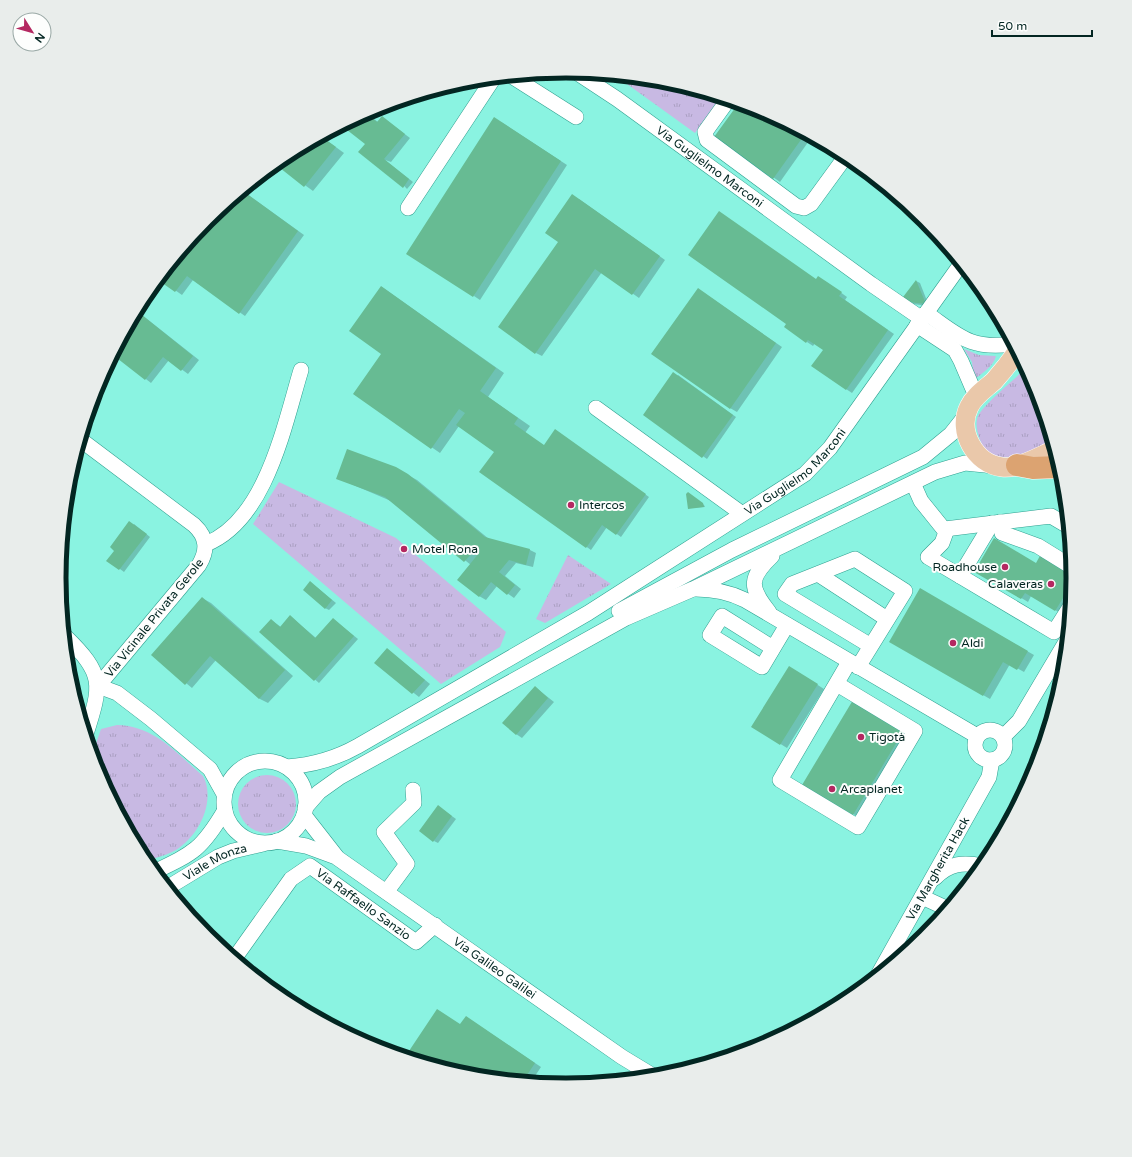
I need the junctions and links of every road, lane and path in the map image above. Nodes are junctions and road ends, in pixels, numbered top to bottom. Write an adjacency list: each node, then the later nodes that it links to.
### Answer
1 (587, 79): 9 (street, Via Guglielmo Marconi)
2 (520, 81): 5 (street)
3 (490, 85): 7 (street)
4 (725, 104): 6 (street)
5 (576, 117)
6 (842, 162)
7 (408, 208)
8 (958, 268): 9 (street, Via Guglielmo Marconi)
9 (922, 319): 10 (street); 13 (street); 21 (street, Via Guglielmo Marconi)
10 (1008, 344)
11 (1014, 356): 13 (main road)
12 (301, 370): 25 (street)
13 (976, 396): 15 (main road)
14 (596, 408): 21 (street, Via Guglielmo Marconi)
15 (966, 414): 18 (main road); 48 (street)
16 (85, 443): 25 (street, Via Vicinale Privata Gerole)
17 (1050, 452): 18 (main road)
18 (1010, 466): 19 (highway); 20 (street)
19 (1053, 468)
20 (913, 483): 24 (street); 26 (street)
21 (741, 513): 48 (street)
22 (996, 522): 23 (street); 24 (street); 27 (street); 29 (street)
23 (1063, 523)
24 (945, 529): 29 (street)
25 (206, 544): 41 (street, Via Vicinale Privata Gerole)
26 (782, 547): 30 (street); 32 (street)
27 (1066, 563)
28 (818, 574): 33 (street); 33 (street); 36 (street)
29 (960, 576): 31 (street)
30 (694, 589): 32 (street); 51 (street)
31 (1065, 615)
32 (773, 617): 34 (street)
33 (887, 619): 36 (street)
34 (787, 625): 37 (street); 39 (street)
35 (70, 641): 41 (street)
36 (871, 646): 39 (street)
37 (773, 648): 37 (street)
38 (1061, 650): 44 (street)
39 (854, 665): 40 (street); 43 (street)
40 (837, 684): 40 (street)
41 (98, 686): 42 (street); 47 (street)
42 (89, 726)
43 (977, 736): 44 (street); 45 (street)
44 (1003, 736): 45 (street)
45 (992, 760): 56 (street, Via Margherita Hack)
46 (242, 768): 47 (street); 48 (street); 50 (street)
47 (210, 769): 50 (street)
48 (290, 769): 51 (street)
49 (414, 790): 58 (street)
50 (224, 802): 52 (street); 55 (street, Viale Monza)
51 (305, 812): 52 (street); 53 (street, Via Galileo Galilei)
52 (272, 842): 53 (street, Via Galileo Galilei); 57 (street, Viale Monza)
53 (336, 857): 58 (street, Via Galileo Galilei)
54 (975, 865): 56 (street)
55 (160, 870)
56 (930, 883): 59 (street, Via Margherita Hack)
57 (171, 886)
58 (387, 890): 61 (street, Via Galileo Galilei)
59 (922, 897): 60 (street); 63 (street, Via Margherita Hack)
60 (943, 907)
61 (435, 925): 62 (street, Via Raffaello Sanzio); 64 (street, Via Galileo Galilei)
62 (237, 955)
63 (885, 963)
64 (646, 1072)

